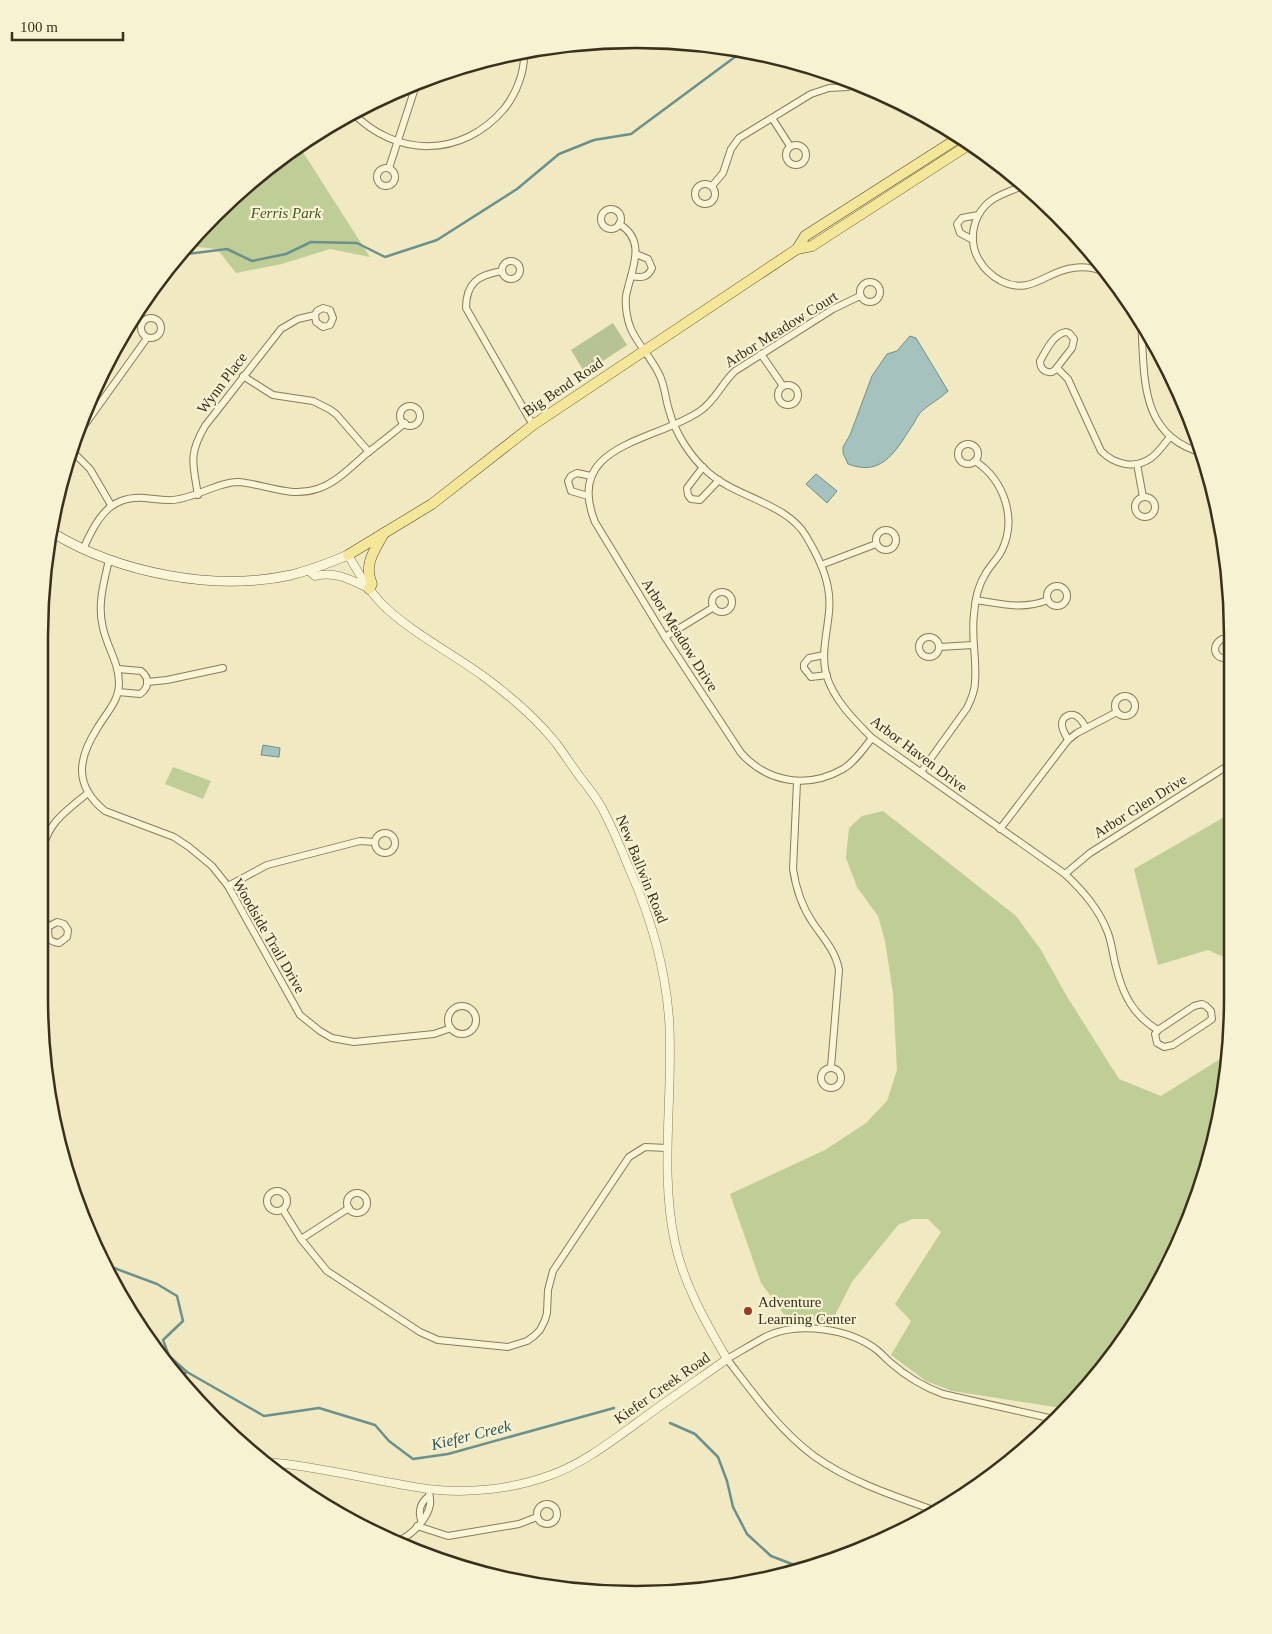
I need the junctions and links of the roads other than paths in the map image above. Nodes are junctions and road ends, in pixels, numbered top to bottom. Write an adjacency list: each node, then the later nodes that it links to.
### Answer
1 (523, 59): 6 (street)
2 (847, 87): 5 (street)
3 (414, 91): 6 (street)
4 (358, 118): 6 (street)
5 (772, 118): 8 (street); 11 (street)
6 (398, 142): 10 (street)
7 (954, 142): 16 (main road, Big Bend Road)
8 (790, 146)
9 (964, 148): 16 (main road, Big Bend Road)
10 (389, 168)
11 (712, 186)
12 (1017, 188): 13 (street)
13 (978, 216): 15 (street); 15 (street)
14 (619, 224): 17 (street)
15 (973, 240): 18 (street)
16 (797, 249): 25 (main road, Big Bend Road)
17 (636, 254): 20 (street, Arbor Haven Drive); 20 (street)
18 (1095, 269)
19 (502, 271): 33 (street)
20 (631, 276): 25 (street, Arbor Haven Drive)
21 (860, 296): 26 (street, Arbor Meadow Court)
22 (315, 315): 28 (street, Wynn Place)
23 (1142, 336): 34 (street)
24 (148, 338): 30 (street)
25 (645, 350): 32 (street, Arbor Haven Drive); 33 (main road, Big Bend Road)
26 (760, 354): 29 (street); 32 (street, Arbor Meadow Court)
27 (1057, 368): 27 (street); 39 (street)
28 (243, 376): 36 (street); 43 (street, Wynn Place)
29 (783, 386)
30 (89, 419)
31 (405, 423): 36 (street)
32 (674, 424): 40 (street, Arbor Haven Drive); 41 (street, Arbor Meadow Drive)
33 (532, 425): 47 (main road, Big Bend Road)
34 (1170, 437): 35 (street); 39 (street)
35 (1194, 449)
36 (369, 452): 43 (street)
37 (77, 455): 46 (street)
38 (975, 461): 56 (street)
39 (1136, 464): 45 (street)
40 (703, 467): 42 (street, Arbor Haven Drive); 42 (street)
41 (591, 476): 44 (street, Arbor Meadow Drive); 44 (street)
42 (719, 480): 53 (street, Arbor Haven Drive)
43 (198, 495): 46 (street)
44 (588, 496): 59 (street, Arbor Meadow Drive)
45 (1143, 497)
46 (112, 505): 50 (street)
47 (384, 533): 51 (main road, Big Bend Road); 55 (main road)
48 (57, 535): 50 (main road)
49 (876, 544): 53 (street)
50 (83, 549): 52 (main road)
51 (348, 555): 54 (main road); 55 (street, New Ballwin Road)
52 (109, 560): 54 (main road); 65 (street)
53 (821, 565): 63 (street, Arbor Haven Drive)
54 (308, 570): 55 (street)
55 (370, 589): 86 (street, New Ballwin Road)
56 (976, 600): 57 (street); 61 (street)
57 (1048, 600)
58 (714, 607): 59 (street)
59 (666, 637): 76 (street, Arbor Meadow Drive)
60 (1225, 639): 64 (street)
61 (973, 645): 62 (street); 75 (street)
62 (939, 647)
63 (824, 655): 67 (street, Arbor Haven Drive); 67 (street)
64 (1225, 658)
65 (118, 668): 68 (street); 69 (street)
66 (223, 668): 68 (street)
67 (827, 676): 72 (street, Arbor Haven Drive)
68 (148, 682): 69 (street)
69 (118, 692): 77 (street)
70 (1117, 712): 71 (street)
71 (1086, 728): 73 (street); 73 (street)
72 (872, 738): 75 (street, Arbor Haven Drive); 76 (street, Arbor Meadow Drive)
73 (1068, 740): 78 (street)
74 (1225, 767): 81 (street, Arbor Glen Drive)
75 (921, 772): 78 (street, Arbor Haven Drive)
76 (797, 782): 85 (street)
77 (88, 793): 79 (street); 82 (street, Woodside Trail Drive)
78 (1000, 829): 81 (street, Arbor Haven Drive)
79 (47, 836)
80 (375, 842): 82 (street)
81 (1065, 874): 84 (street, Arbor Haven Drive)
82 (228, 886): 83 (street, Woodside Trail Drive)
83 (450, 1028): 83 (street, Woodside Trail Drive)
84 (1158, 1030): 84 (street, Arbor Haven Drive)
85 (830, 1068)
86 (667, 1148): 89 (street); 90 (street, New Ballwin Road)
87 (349, 1208): 89 (street)
88 (282, 1210): 89 (street)
89 (301, 1239)
90 (727, 1359): 91 (street, Kiefer Creek Road); 93 (street, Kiefer Creek Road); 94 (street, New Ballwin Road)
91 (1048, 1418)
92 (275, 1463): 93 (street, Kiefer Creek Road)
93 (429, 1493): 96 (street)
94 (929, 1509)
95 (538, 1517): 96 (street)
96 (419, 1523): 97 (street)
97 (403, 1539)

